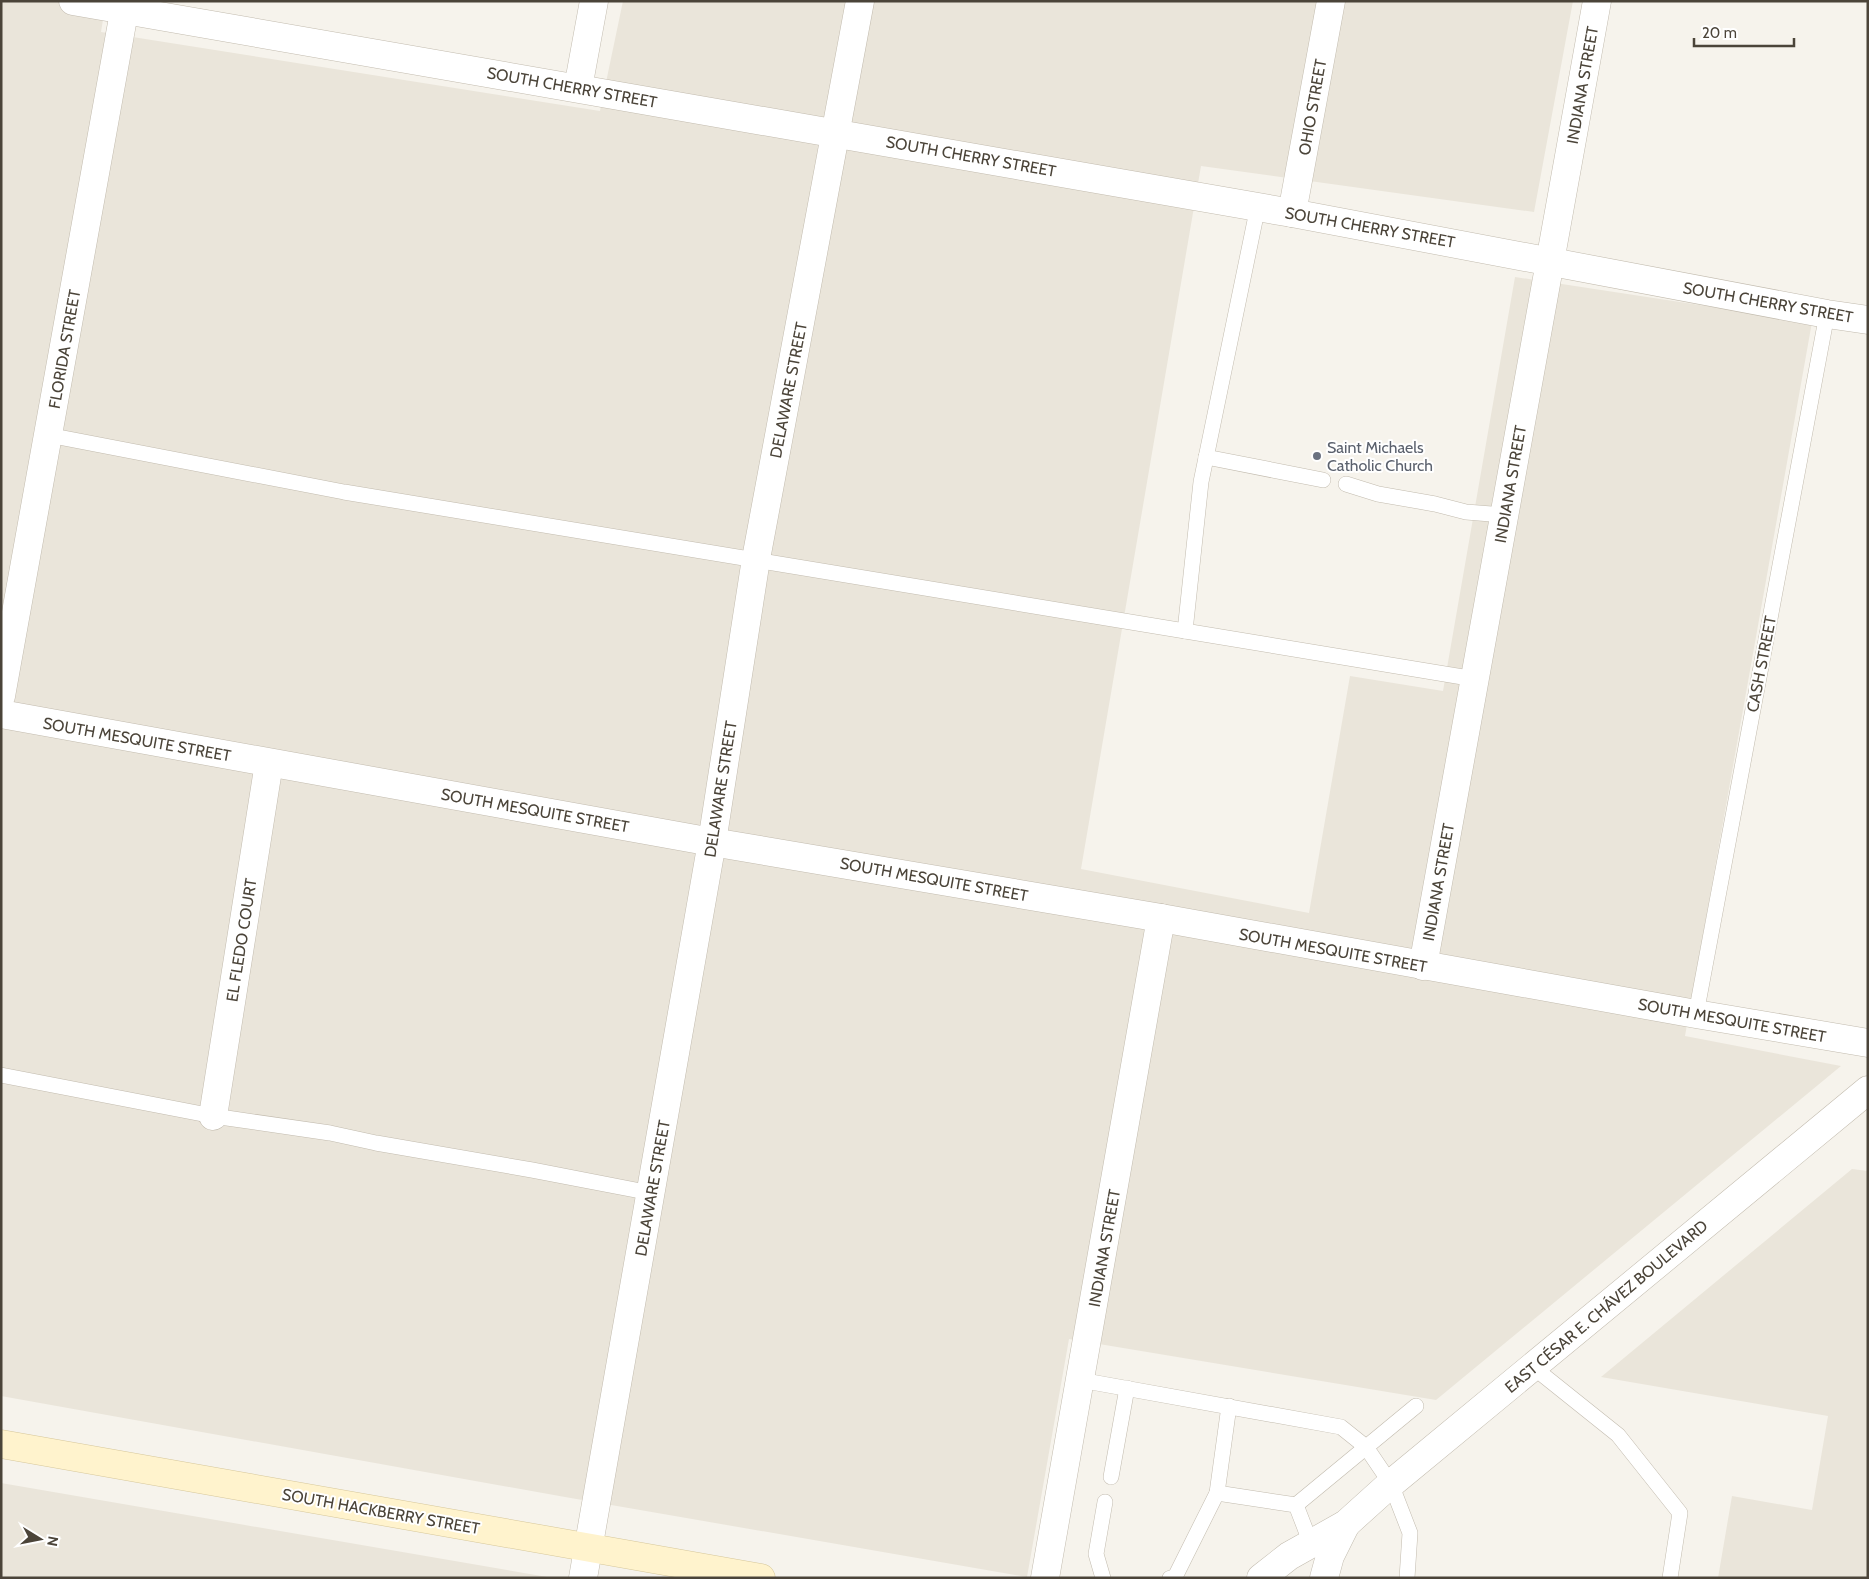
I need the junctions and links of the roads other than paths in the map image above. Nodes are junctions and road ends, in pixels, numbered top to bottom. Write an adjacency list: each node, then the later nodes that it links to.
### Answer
1 (73, 1): 6 (street, SOUTH CHERRY STREET)
2 (594, 1): 7 (street)
3 (860, 1): 8 (street, DELAWARE STREET)
4 (1331, 1): 10 (street, OHIO STREET)
5 (1597, 1): 11 (street, INDIANA STREET)
6 (126, 6): 7 (street, SOUTH CHERRY STREET); 14 (street, FLORIDA STREET)
7 (578, 88): 8 (street, SOUTH CHERRY STREET)
8 (837, 133): 9 (street, SOUTH CHERRY STREET); 19 (street, DELAWARE STREET)
9 (1258, 206): 10 (street, SOUTH CHERRY STREET); 15 (lane)
10 (1292, 213): 11 (street, SOUTH CHERRY STREET)
11 (1550, 260): 12 (street, SOUTH CHERRY STREET); 18 (street, INDIANA STREET)
12 (1827, 314): 13 (street, SOUTH CHERRY STREET); 28 (lane, CASH STREET)
13 (1868, 320)
14 (48, 435): 19 (lane); 22 (street, FLORIDA STREET)
15 (1206, 457): 16 (lane); 20 (lane)
16 (1324, 480)
17 (1346, 484): 18 (lane)
18 (1504, 515): 21 (street, INDIANA STREET)
19 (756, 559): 20 (lane); 25 (street, DELAWARE STREET)
20 (1185, 631): 21 (lane)
21 (1475, 679): 27 (street, INDIANA STREET)
22 (1, 696)
23 (1, 714): 24 (street, SOUTH MESQUITE STREET)
24 (269, 763): 25 (street, SOUTH MESQUITE STREET); 32 (street, EL FLEDO COURT)
25 (712, 842): 26 (street, SOUTH MESQUITE STREET); 33 (street, DELAWARE STREET)
26 (1161, 918): 27 (street, SOUTH MESQUITE STREET); 35 (street, INDIANA STREET)
27 (1423, 966): 28 (street, SOUTH MESQUITE STREET)
28 (1696, 1014): 29 (street, SOUTH MESQUITE STREET)
29 (1868, 1043)
30 (1, 1075): 32 (lane)
31 (1868, 1090): 34 (street, EAST CÉSAR E. CHÁVEZ BOULEVARD)
32 (213, 1116): 33 (lane)
33 (651, 1193): 48 (street, DELAWARE STREET)
34 (1533, 1367): 42 (street, EAST CÉSAR E. CHÁVEZ BOULEVARD); 57 (lane)
35 (1080, 1380): 36 (lane); 51 (street, INDIANA STREET)
36 (1127, 1388): 37 (lane); 41 (lane)
37 (1229, 1406): 40 (lane); 43 (lane)
38 (1416, 1406): 40 (lane)
39 (1, 1444): 48 (main road, SOUTH HACKBERRY STREET)
40 (1366, 1447): 42 (lane); 45 (lane)
41 (1111, 1477)
42 (1391, 1484): 46 (street, EAST CÉSAR E. CHÁVEZ BOULEVARD); 56 (lane)
43 (1217, 1493): 45 (lane); 53 (lane)
44 (1106, 1502): 52 (lane)
45 (1296, 1505): 47 (lane)
46 (1346, 1524): 47 (street, EAST CÉSAR E. CHÁVEZ BOULEVARD); 55 (street, EAST CÉSAR E. CHÁVEZ BOULEVARD)
47 (1311, 1544): 54 (street, EAST CÉSAR E. CHÁVEZ BOULEVARD)
48 (588, 1548): 49 (street, DELAWARE STREET); 50 (main road, SOUTH HACKBERRY STREET)
49 (583, 1578)
50 (761, 1578)
51 (1045, 1578)
52 (1103, 1578)
53 (1170, 1578)
54 (1261, 1578)
55 (1324, 1578)
56 (1407, 1578)
57 (1670, 1578)

